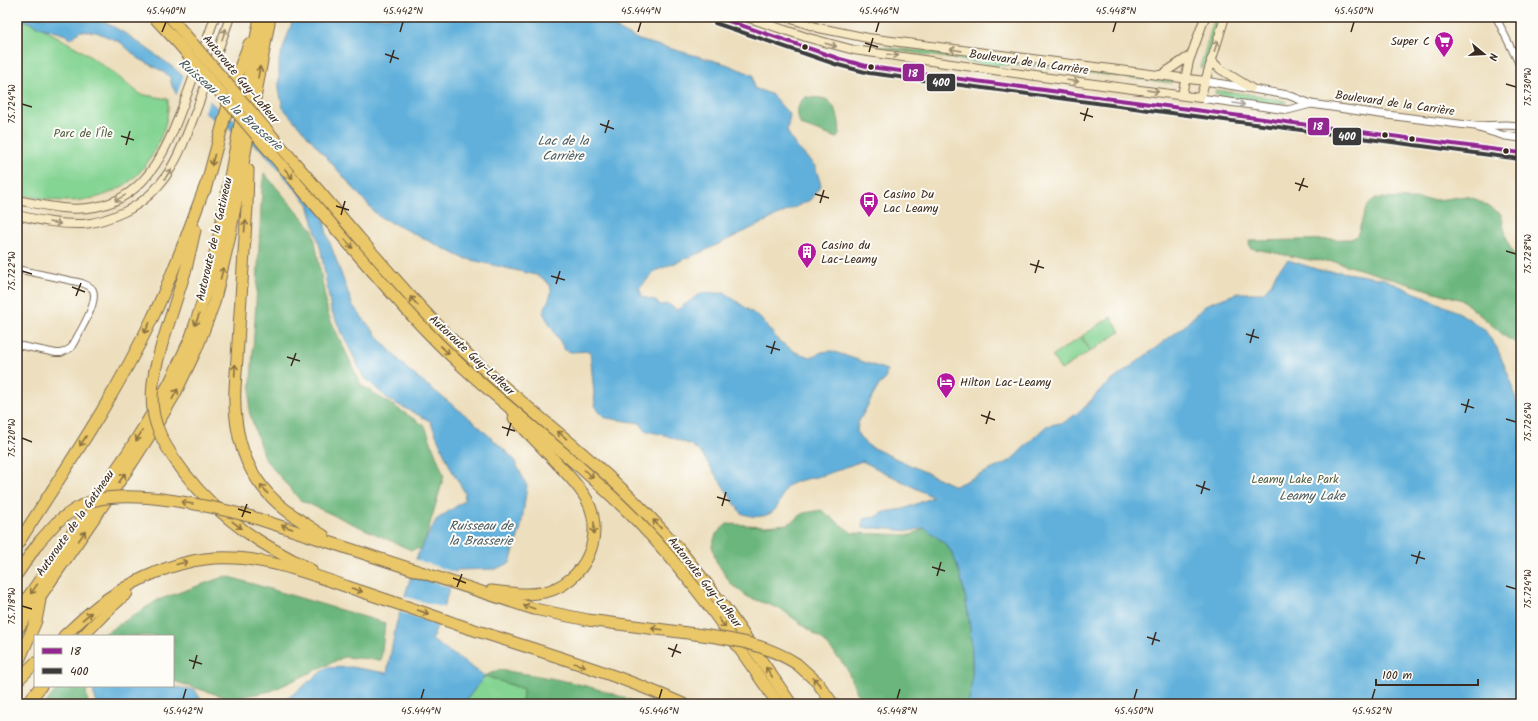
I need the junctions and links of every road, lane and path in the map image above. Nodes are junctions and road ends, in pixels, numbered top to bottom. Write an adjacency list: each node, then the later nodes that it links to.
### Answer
1 (154, 17): 32 (highway, Autoroute Guy-Lafleur, one-way to 32, bridge)
2 (170, 17): 51 (highway, Autoroute Guy-Lafleur, one-way to 2, bridge)
3 (215, 17): 28 (main road, one-way to 28)
4 (230, 17): 29 (main road, one-way to 4)
5 (259, 17): 26 (highway, Autoroute de la Gatineau); 27 (highway, one-way to 27)
6 (270, 17): 24 (highway, Autoroute de la Gatineau, one-way to 6)
7 (746, 17): 19 (main road, Boulevard de la Carrière, one-way to 19)
8 (786, 17): 15 (main road, Boulevard de la Carrière, one-way to 8)
9 (1205, 17): 12 (main road)
10 (1225, 17): 13 (main road, one-way to 10)
11 (1496, 17): 14 (street)
12 (1191, 55): 15 (main road); 16 (main road)
13 (1211, 60): 17 (main road); 18 (main road)
14 (1521, 68)
15 (1161, 75): 16 (main road, Boulevard de la Carrière)
16 (1186, 79): 17 (main road, Boulevard de la Carrière); 19 (main road)
17 (1205, 81): 18 (street, Boulevard de la Carrière); 20 (main road)
18 (1251, 88): 21 (street, Boulevard de la Carrière)
19 (1182, 95): 20 (main road, Boulevard de la Carrière)
20 (1200, 98): 21 (street, Boulevard de la Carrière, one-way to 21)
21 (1311, 104): 22 (street, Boulevard de la Carrière)
22 (1476, 126): 23 (street, Boulevard de la Carrière); 25 (street, Boulevard de la Carrière)
23 (1521, 126)
24 (248, 138): 26 (highway, Autoroute de la Gatineau); 34 (highway, one-way to 24)
25 (1521, 138)
26 (241, 149): 39 (highway, Autoroute de la Gatineau, one-way to 26); 40 (highway, Autoroute de la Gatineau, one-way to 40)
27 (206, 184): 33 (highway, one-way to 33); 37 (highway, one-way to 37, bridge)
28 (17, 200)
29 (17, 215)
30 (17, 269): 31 (street)
31 (17, 345)
32 (474, 376): 38 (highway, one-way to 38); 50 (highway, Autoroute Guy-Lafleur, one-way to 50)
33 (17, 545)
34 (338, 545): 35 (highway, one-way to 35, bridge); 38 (highway)
35 (17, 574)
36 (146, 577): 37 (highway, one-way to 37); 42 (highway, one-way to 36); 43 (highway)
37 (325, 579): 49 (highway, one-way to 49)
38 (469, 589): 52 (highway, one-way to 38, bridge)
39 (42, 594): 41 (highway, Autoroute de la Gatineau); 45 (highway)
40 (17, 613)
41 (17, 630)
42 (65, 635)
43 (84, 635)
44 (34, 664): 46 (highway)
45 (17, 665)
46 (17, 681)
47 (40, 687): 48 (highway)
48 (27, 704)
49 (683, 704)
50 (778, 704)
51 (791, 704)
52 (833, 704)

